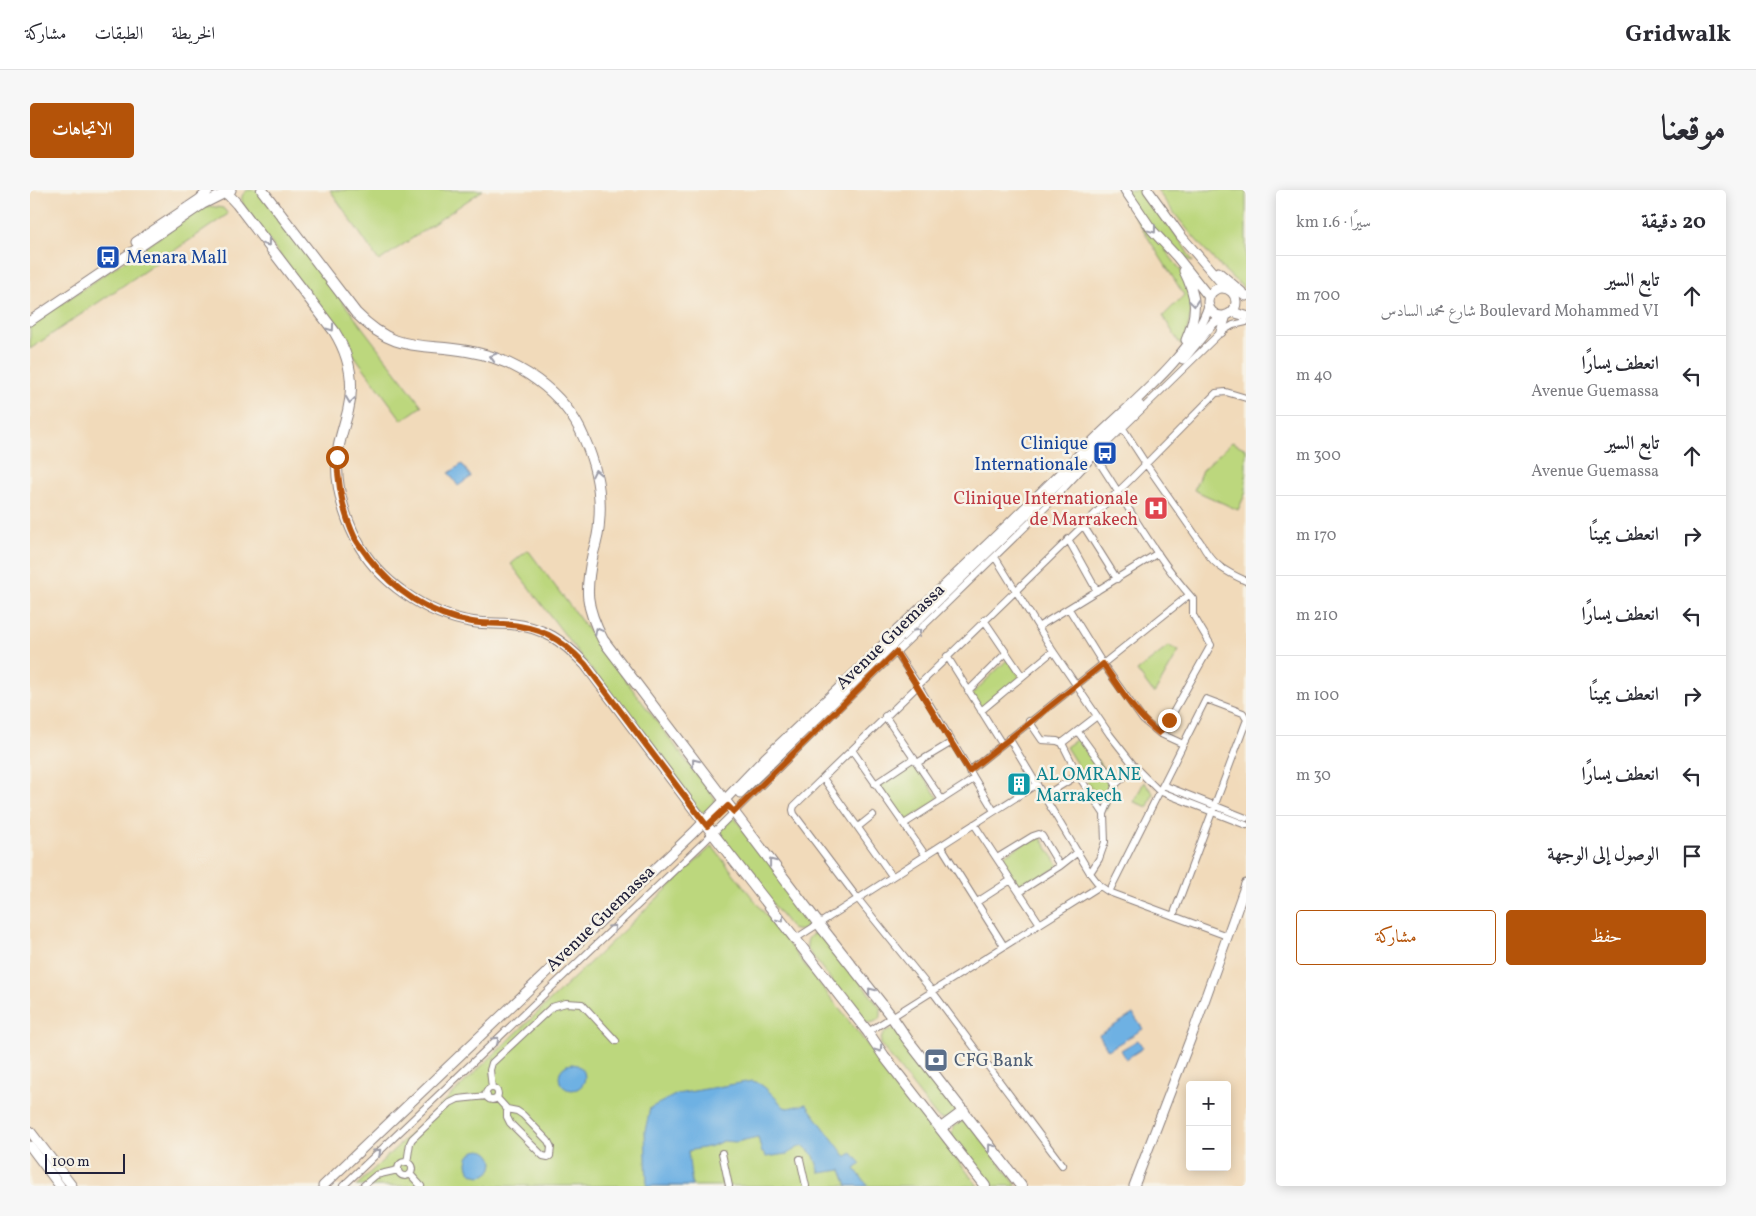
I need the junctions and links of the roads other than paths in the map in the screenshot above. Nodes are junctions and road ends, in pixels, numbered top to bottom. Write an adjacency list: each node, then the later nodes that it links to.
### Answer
1 (209, 190): 13 (main road)
2 (262, 190): 72 (main road, one-way to 2)
3 (1126, 190): 6 (main road, one-way to 6)
4 (1148, 190): 7 (main road)
5 (227, 191): 16 (main road); 81 (main road, one-way to 81)
6 (1178, 257): 11 (main road); 19 (main road, one-way to 19)
7 (1199, 258): 8 (main road); 9 (main road)
8 (1226, 288): 10 (main road); 11 (main road)
9 (1246, 296)
10 (1236, 297): 12 (main road); 14 (main road)
11 (1209, 302): 14 (main road); 19 (main road, Avenue Guemassa)
12 (1246, 304)
13 (30, 314)
14 (1227, 314): 15 (main road); 18 (main road); 21 (main road, Avenue Guemassa)
15 (1246, 316)
16 (30, 321)
17 (1246, 322): 18 (street, Avenue Guemassa)
18 (1221, 332): 21 (street, Avenue Guemassa)
19 (1178, 356): 22 (main road, Avenue Guemassa)
20 (1246, 398): 23 (street)
21 (1122, 426): 22 (main road, Avenue Guemassa); 23 (street)
22 (1092, 451): 24 (street); 28 (street, Avenue Guemassa); 72 (main road, Avenue Guemassa)
23 (1146, 464): 24 (street); 30 (street)
24 (1117, 492): 25 (street); 27 (street)
25 (1084, 525): 26 (street); 29 (street)
26 (1068, 539): 31 (street); 32 (street)
27 (1158, 553): 29 (street); 33 (street)
28 (995, 557): 31 (street); 38 (street, Avenue Guemassa, one-way to 28)
29 (1117, 579): 32 (street)
30 (1246, 581)
31 (1016, 589): 35 (street); 36 (street)
32 (1097, 591): 34 (street)
33 (1190, 595): 41 (street); 53 (street)
34 (1068, 609): 36 (street); 41 (street)
35 (984, 620): 39 (street); 40 (street)
36 (1038, 627): 37 (street)
37 (1053, 651): 42 (street); 43 (street)
38 (896, 652): 44 (street); 72 (street, Avenue Guemassa)
39 (1006, 653): 42 (street); 45 (street)
40 (947, 656): 44 (street); 45 (street)
41 (1103, 664): 43 (street); 53 (street)
42 (1022, 676): 46 (street)
43 (1076, 684): 48 (street); 50 (street)
44 (918, 685): 47 (street); 55 (street)
45 (968, 691): 46 (street)
46 (981, 710): 57 (street)
47 (885, 716): 59 (street); 60 (street)
48 (1097, 716): 52 (street); 61 (street)
49 (1246, 718): 58 (street)
50 (1029, 721): 54 (street); 56 (street)
51 (1246, 722): 73 (street)
52 (1078, 732): 56 (street); 68 (street)
53 (1159, 733): 58 (street)
54 (1009, 738): 57 (street); 67 (street)
55 (952, 742): 60 (street); 62 (street)
56 (1062, 743): 63 (street)
57 (1002, 744): 62 (street)
58 (1183, 744): 69 (street)
59 (852, 750): 64 (street); 66 (street)
60 (915, 761): 66 (street); 71 (street)
61 (1135, 767): 68 (street); 69 (street)
62 (969, 771): 65 (street)
63 (1078, 775): 70 (street); 75 (street)
64 (822, 778): 82 (street); 95 (street)
65 (974, 780): 71 (street); 74 (street)
66 (875, 784): 78 (street)
67 (1037, 784): 70 (street); 74 (street)
68 (1116, 784): 75 (street)
69 (1161, 788): 73 (street); 94 (street)
70 (1044, 796): 84 (street)
71 (942, 800): 78 (street)
72 (729, 806): 81 (main road, Avenue Guemassa); 81 (street, Avenue Guemassa); 98 (main road, one-way to 72)
73 (1214, 810): 77 (street); 80 (street); 97 (street)
74 (994, 811): 79 (street)
75 (1104, 814): 88 (street)
76 (873, 815): 82 (street)
77 (1246, 818)
78 (904, 824): 85 (street)
79 (974, 824): 83 (street); 86 (street)
80 (1246, 824)
81 (708, 827): 101 (main road, one-way to 101); 123 (main road, Avenue Guemassa); 124 (main road, Avenue Guemassa); 125 (street, Avenue Guemassa, one-way to 81)
82 (858, 827): 89 (street)
83 (941, 846): 85 (street); 96 (street)
84 (1078, 852): 87 (street); 88 (street)
85 (926, 856): 89 (street)
86 (997, 858): 87 (street); 90 (street)
87 (1060, 866): 93 (street)
88 (1090, 873): 92 (street)
89 (892, 876): 95 (street)
90 (1011, 880): 93 (street); 96 (street)
91 (1246, 884): 100 (main road)
92 (1100, 886): 94 (street); 99 (street)
93 (1019, 892): 99 (street)
94 (1109, 892): 97 (street)
95 (858, 899): 98 (street); 103 (street)
96 (977, 902): 102 (street)
97 (1173, 916): 100 (street)
98 (818, 923): 101 (street); 104 (main road, one-way to 98)
99 (1040, 924): 102 (street)
100 (1227, 936): 132 (main road)
101 (795, 939): 105 (main road)
102 (1004, 946): 103 (street)
103 (932, 991): 104 (street); 118 (street)
104 (892, 1017): 105 (street); 111 (main road)
105 (868, 1032): 112 (main road, one-way to 112)
106 (616, 1041): 107 (street)
107 (492, 1088): 108 (street); 109 (street)
108 (487, 1096): 109 (street); 117 (street)
109 (497, 1098): 110 (street)
110 (507, 1109): 110 (street)
111 (964, 1111): 112 (main road); 131 (main road, one-way to 111)
112 (941, 1128): 130 (main road)
113 (30, 1132): 122 (main road)
114 (30, 1146): 121 (main road)
115 (722, 1153): 128 (street)
116 (800, 1159): 129 (street)
117 (407, 1163): 119 (street); 120 (street)
118 (1062, 1166)
119 (398, 1170): 120 (street); 126 (street)
120 (410, 1174): 127 (street)
121 (60, 1186)
122 (72, 1186)
123 (323, 1186)
124 (329, 1186)
125 (343, 1186)
126 (363, 1186)
127 (421, 1186)
128 (729, 1186)
129 (806, 1186)
130 (986, 1186)
131 (1021, 1186)
132 (1134, 1186)

